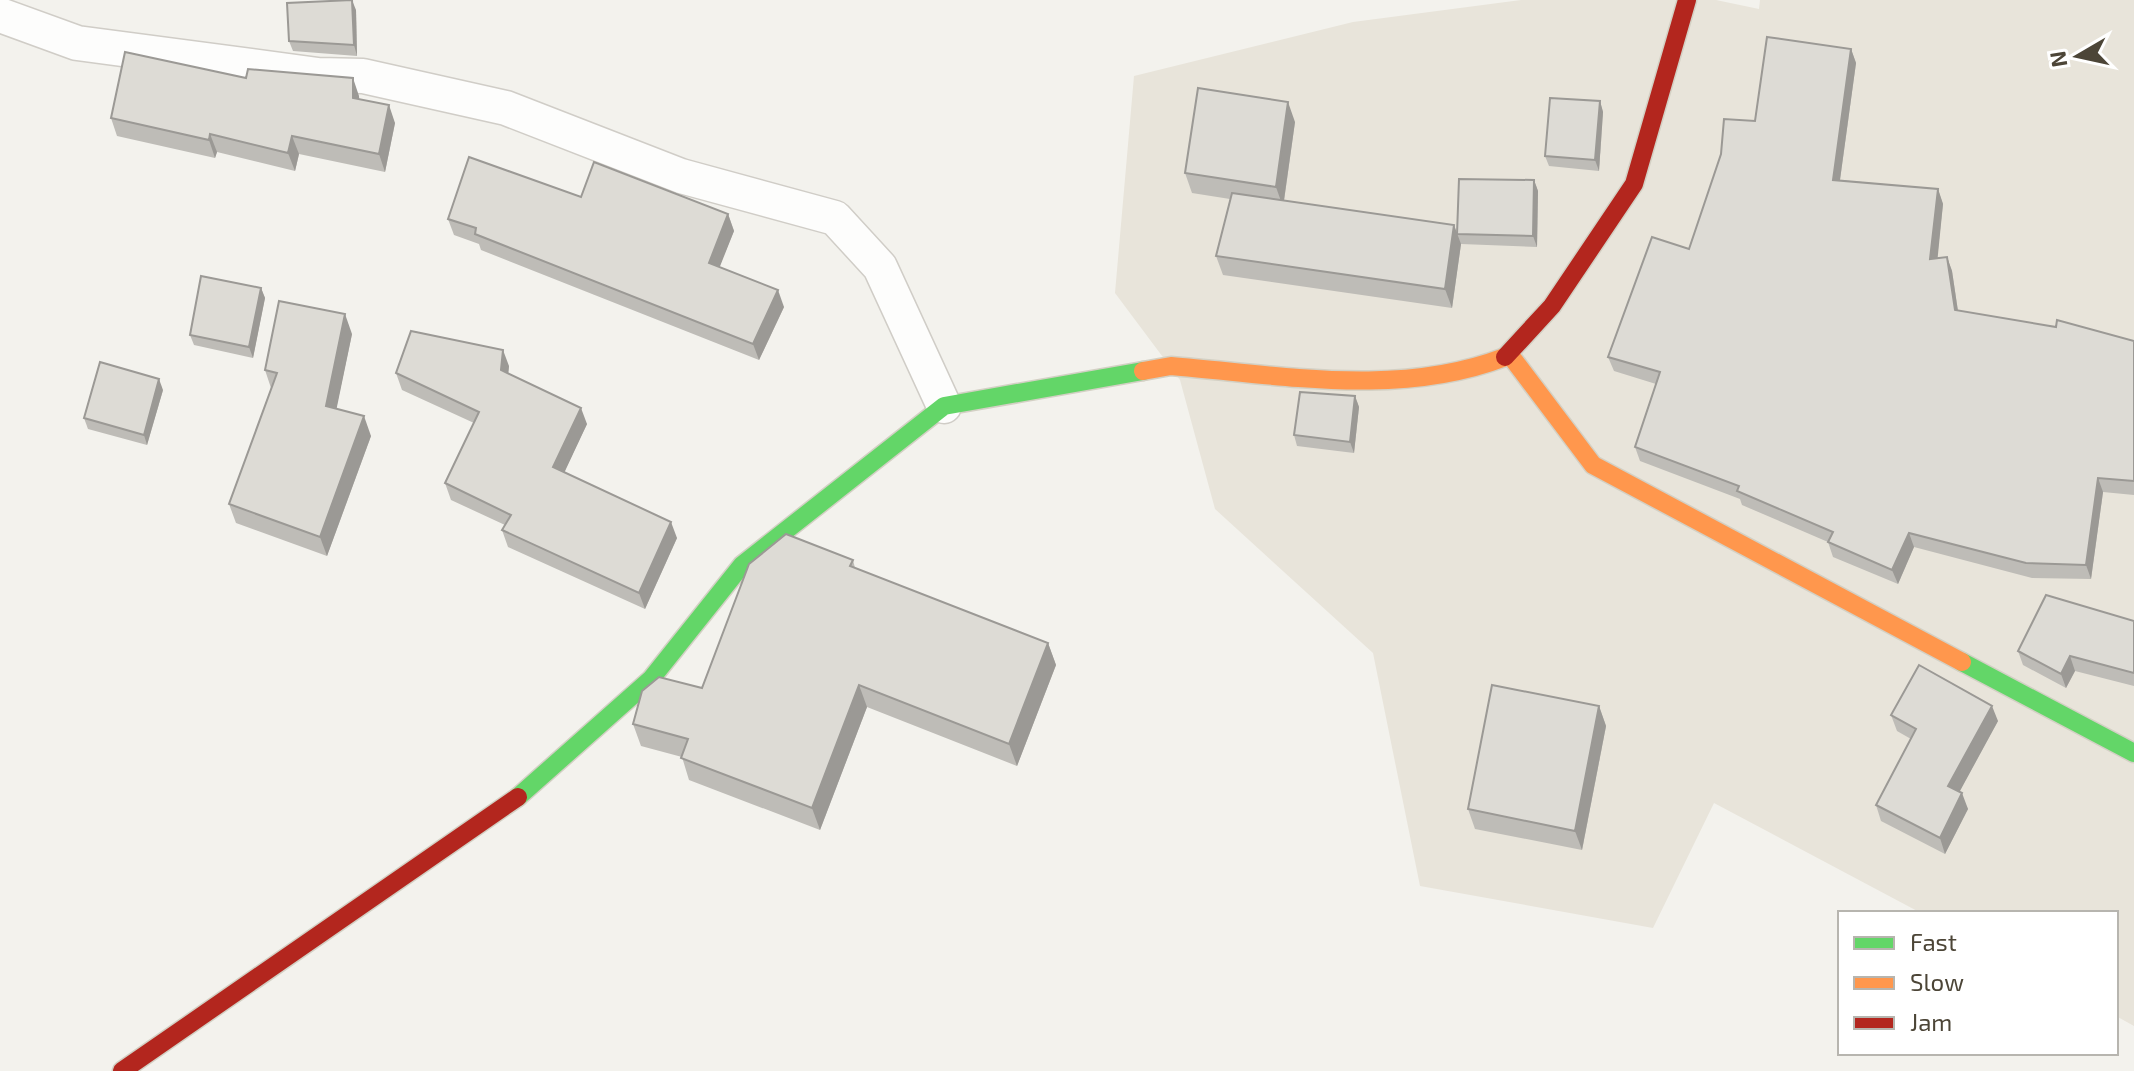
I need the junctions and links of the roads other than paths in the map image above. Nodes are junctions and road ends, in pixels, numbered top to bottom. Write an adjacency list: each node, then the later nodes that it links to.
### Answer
1 (1687, 0): 3 (street)
2 (0, 15): 4 (lane)
3 (1510, 355): 4 (street); 5 (street)
4 (944, 406): 6 (street)
5 (2134, 753)
6 (122, 1071)

